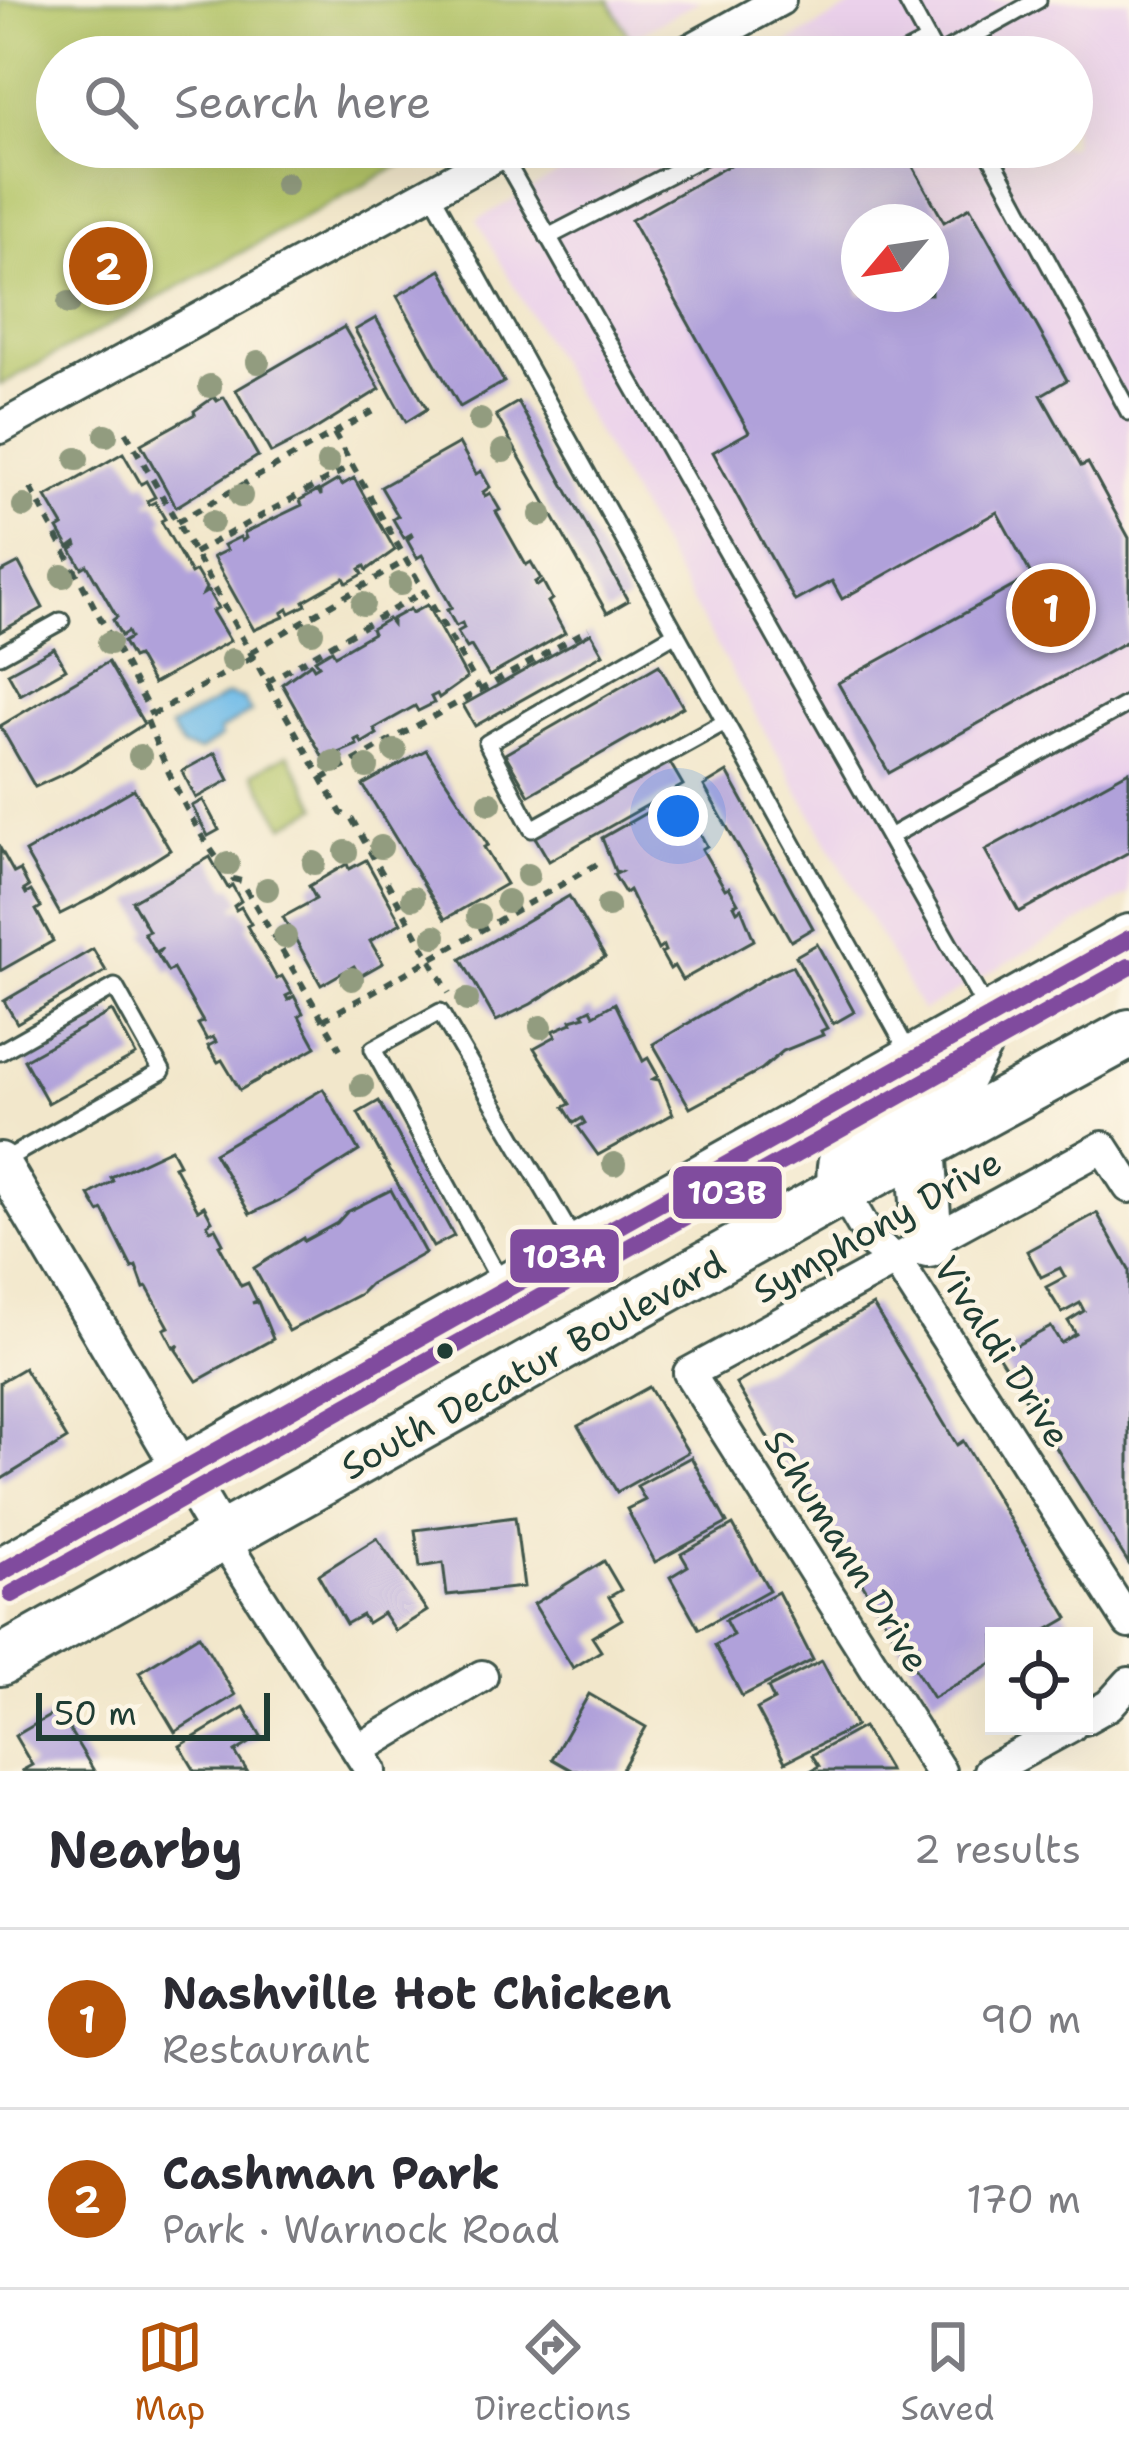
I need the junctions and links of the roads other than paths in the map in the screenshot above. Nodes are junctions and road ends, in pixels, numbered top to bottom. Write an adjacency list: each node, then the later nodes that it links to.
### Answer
1 (780, 0): 4 (street)
2 (906, 0): 5 (lane)
3 (1038, 0): 6 (lane)
4 (714, 36)
5 (926, 36)
6 (965, 36)
7 (474, 168): 11 (street)
8 (515, 168): 12 (lane)
9 (681, 168): 12 (lane)
10 (997, 168): 13 (lane)
11 (431, 192): 14 (street); 16 (lane)
12 (548, 237): 20 (lane)
13 (1129, 412)
14 (0, 428)
15 (61, 621): 17 (lane)
16 (676, 633): 19 (lane); 19 (lane)
17 (0, 655)
18 (1129, 703): 20 (lane)
19 (725, 722): 25 (lane)
20 (889, 837): 22 (lane)
21 (1129, 939): 22 (main road)
22 (991, 1017): 25 (main road); 29 (main road)
23 (1125, 1035): 26 (main road, South Decatur Boulevard)
24 (0, 1052): 27 (lane)
25 (914, 1060): 30 (main road)
26 (921, 1147): 29 (main road, South Decatur Boulevard); 31 (main road)
27 (0, 1161): 34 (street)
28 (1129, 1187): 31 (street, Symphony Drive)
29 (842, 1190): 31 (street, Vivaldi Drive); 35 (main road, South Decatur Boulevard)
30 (579, 1248): 32 (main road); 32 (lane)
31 (912, 1262): 33 (street, Symphony Drive); 37 (street, Vivaldi Drive)
32 (505, 1289): 34 (main road)
33 (689, 1373): 44 (street, Schumann Drive)
34 (182, 1471): 35 (street); 36 (main road)
35 (223, 1539): 38 (main road, South Decatur Boulevard); 43 (street)
36 (0, 1573)
37 (1129, 1623)
38 (0, 1661)
39 (482, 1676): 43 (street)
40 (1129, 1684): 41 (street)
41 (1093, 1714)
42 (1055, 1735): 45 (street)
43 (364, 1761)
44 (940, 1771)
45 (989, 1771)

